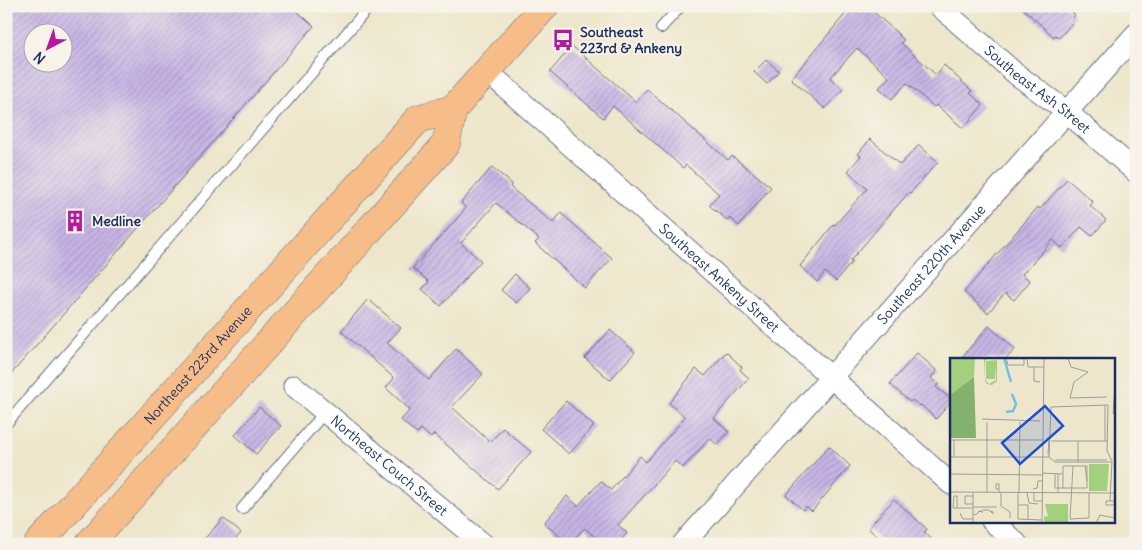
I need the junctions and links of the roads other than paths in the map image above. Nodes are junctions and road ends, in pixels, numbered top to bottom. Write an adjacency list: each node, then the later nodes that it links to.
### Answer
1 (370, 6): 14 (lane)
2 (545, 6): 7 (main road)
3 (680, 6): 5 (lane)
4 (939, 6): 9 (street, Southeast Ash Street)
5 (661, 28)
6 (1136, 34): 9 (street, Southeast 220th Avenue)
7 (488, 71): 8 (main road); 11 (street, Southeast Ankeny Street)
8 (453, 109): 18 (main road, Northeast 223rd Avenue); 19 (main road)
9 (1067, 112): 10 (street, Southeast Ash Street); 11 (street, Southeast 220th Avenue)
10 (1136, 172)
11 (831, 377): 15 (street, Southeast Ankeny Street); 21 (street, Southeast 220th Avenue)
12 (294, 386): 13 (street, Northeast Couch Street)
13 (325, 412): 16 (lane); 20 (street, Northeast Couch Street)
14 (6, 424)
15 (950, 483)
16 (242, 509)
17 (993, 522): 22 (street)
18 (38, 544)
19 (89, 544)
20 (483, 544)
21 (683, 544)
22 (1017, 544)

